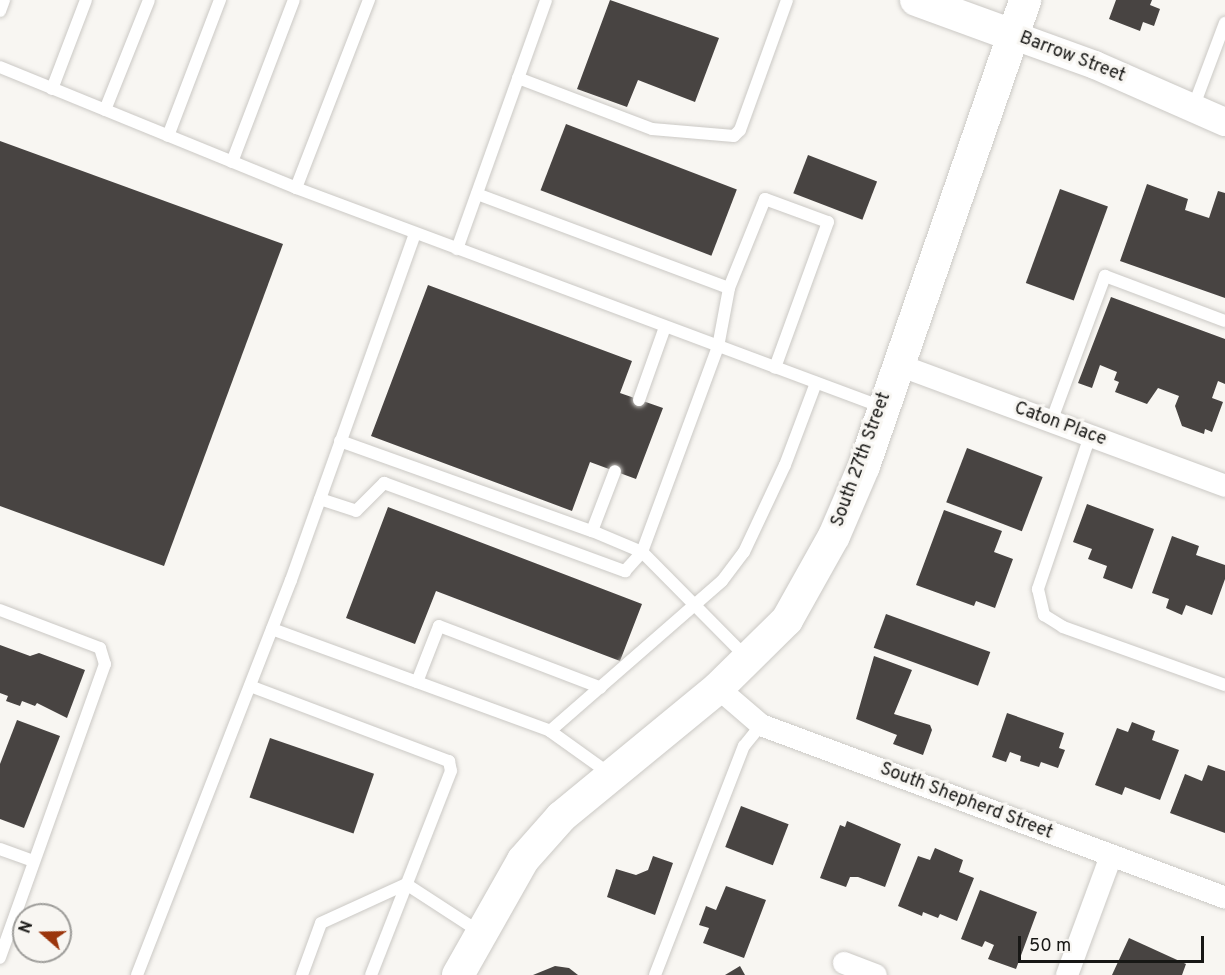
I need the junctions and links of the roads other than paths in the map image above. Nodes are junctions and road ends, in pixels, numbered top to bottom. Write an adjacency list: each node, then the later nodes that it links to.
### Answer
1 (4, 0): 11 (lane)
2 (86, 0): 16 (lane)
3 (149, 0): 18 (lane)
4 (220, 0): 20 (lane)
5 (294, 0): 21 (lane)
6 (369, 0): 22 (lane)
7 (546, 0): 15 (lane)
8 (787, 0): 15 (lane)
9 (915, 0): 13 (main road, Barrow Street)
10 (1025, 0): 13 (main road, South 27th Street)
11 (0, 11)
12 (1225, 23): 17 (lane)
13 (1012, 35): 17 (street, Barrow Street); 30 (main road, South 27th Street)
14 (0, 67): 16 (lane)
15 (518, 78): 23 (lane)
16 (52, 89): 18 (lane)
17 (1193, 108): 19 (street, Barrow Street)
18 (105, 110): 20 (lane)
19 (1225, 122)
20 (168, 136): 21 (lane)
21 (232, 162): 22 (lane)
22 (296, 188): 24 (lane)
23 (477, 194): 25 (lane); 26 (lane)
24 (415, 233): 25 (lane); 37 (lane)
25 (457, 249): 28 (lane)
26 (729, 288): 29 (lane); 31 (lane)
27 (1225, 321): 35 (lane)
28 (665, 327): 29 (lane); 33 (lane)
29 (718, 346): 31 (lane); 42 (lane)
30 (896, 364): 34 (main road, South 27th Street); 35 (street, Caton Place)
31 (776, 368): 32 (lane)
32 (816, 382): 34 (lane); 43 (lane)
33 (639, 400)
34 (882, 407): 46 (main road, South 27th Street)
35 (1051, 422): 36 (street, Caton Place)
36 (1090, 436): 39 (street, Caton Place); 48 (lane)
37 (340, 441): 40 (lane); 41 (lane)
38 (615, 471): 41 (lane)
39 (1225, 486)
40 (320, 499): 42 (lane); 45 (lane)
41 (592, 531): 42 (lane)
42 (642, 552): 43 (lane)
43 (697, 606): 46 (lane); 50 (lane)
44 (0, 610): 57 (lane)
45 (272, 629): 47 (lane); 49 (lane)
46 (748, 659): 51 (main road, South 27th Street)
47 (417, 682): 50 (lane); 53 (lane)
48 (1225, 685)
49 (250, 686): 58 (lane); 63 (lane)
50 (601, 688): 53 (lane)
51 (718, 688): 52 (street, South Shepherd Street); 54 (main road, South 27th Street)
52 (761, 725): 56 (street, South Shepherd Street); 67 (lane)
53 (550, 731): 54 (lane)
54 (610, 774): 60 (main road, South 27th Street)
55 (0, 849): 57 (lane)
56 (1111, 856): 59 (street, South Shepherd Street); 69 (street)
57 (33, 861): 61 (lane)
58 (406, 884): 60 (lane); 64 (lane); 65 (lane)
59 (1225, 898)
60 (480, 932): 66 (main road, South 27th Street)
61 (0, 958)
62 (844, 963): 68 (street)
63 (137, 975)
64 (302, 975)
65 (371, 975)
66 (458, 975)
67 (655, 975)
68 (876, 975)
69 (1067, 975)

